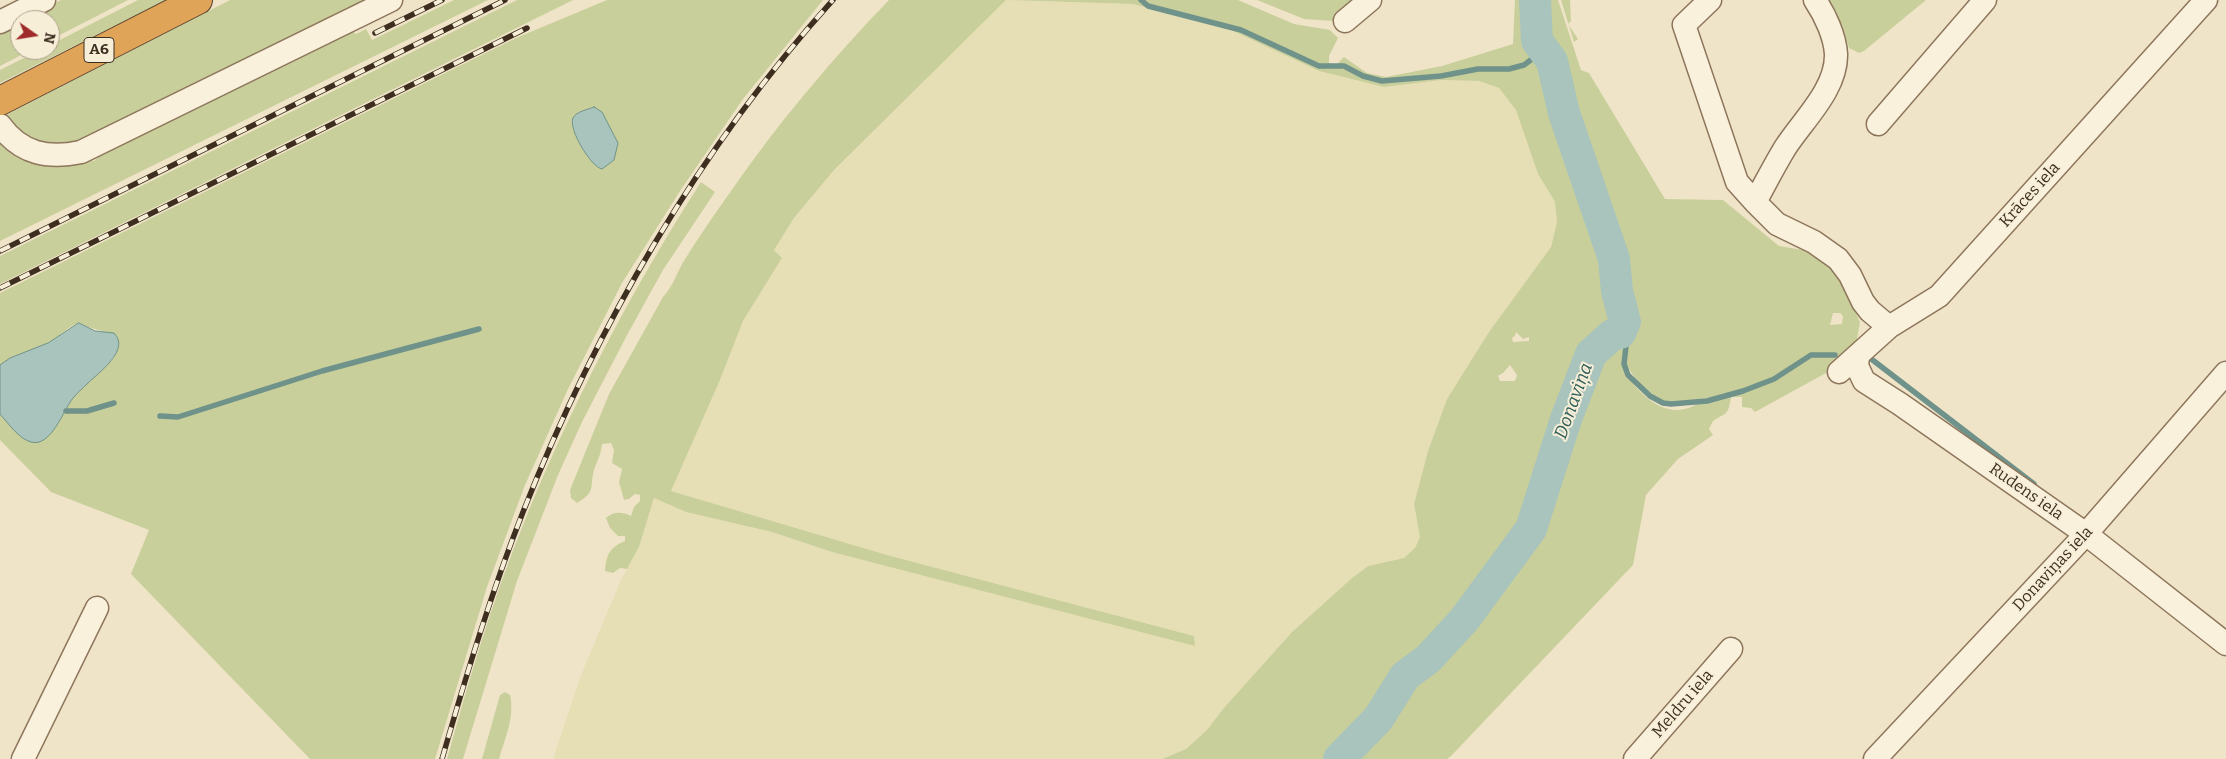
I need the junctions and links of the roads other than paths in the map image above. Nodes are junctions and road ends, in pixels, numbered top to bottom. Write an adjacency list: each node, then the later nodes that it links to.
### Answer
1 (44, 0): 10 (street)
2 (198, 0): 11 (highway, A6)
3 (391, 0): 13 (street)
4 (1370, 0): 9 (street)
5 (1710, 0): 14 (street)
6 (1815, 0): 14 (street)
7 (1985, 0): 12 (street)
8 (2206, 0): 15 (street, Krāces iela)
9 (1345, 20)
10 (0, 22)
11 (0, 101)
12 (1878, 124)
13 (0, 125)
14 (1755, 202): 15 (street)
15 (1889, 327): 16 (street, Krāces iela)
16 (1858, 357): 17 (street, Krāces iela); 19 (street, Rudens iela)
17 (1839, 372)
18 (2226, 373): 19 (street, Donaviņas iela)
19 (2086, 534): 21 (street, Rudens iela); 25 (street, Donaviņas iela)
20 (97, 608): 23 (street)
21 (2226, 644)
22 (1731, 649): 24 (street, Meldru iela)
23 (23, 759)
24 (1635, 759)
25 (1875, 759)

